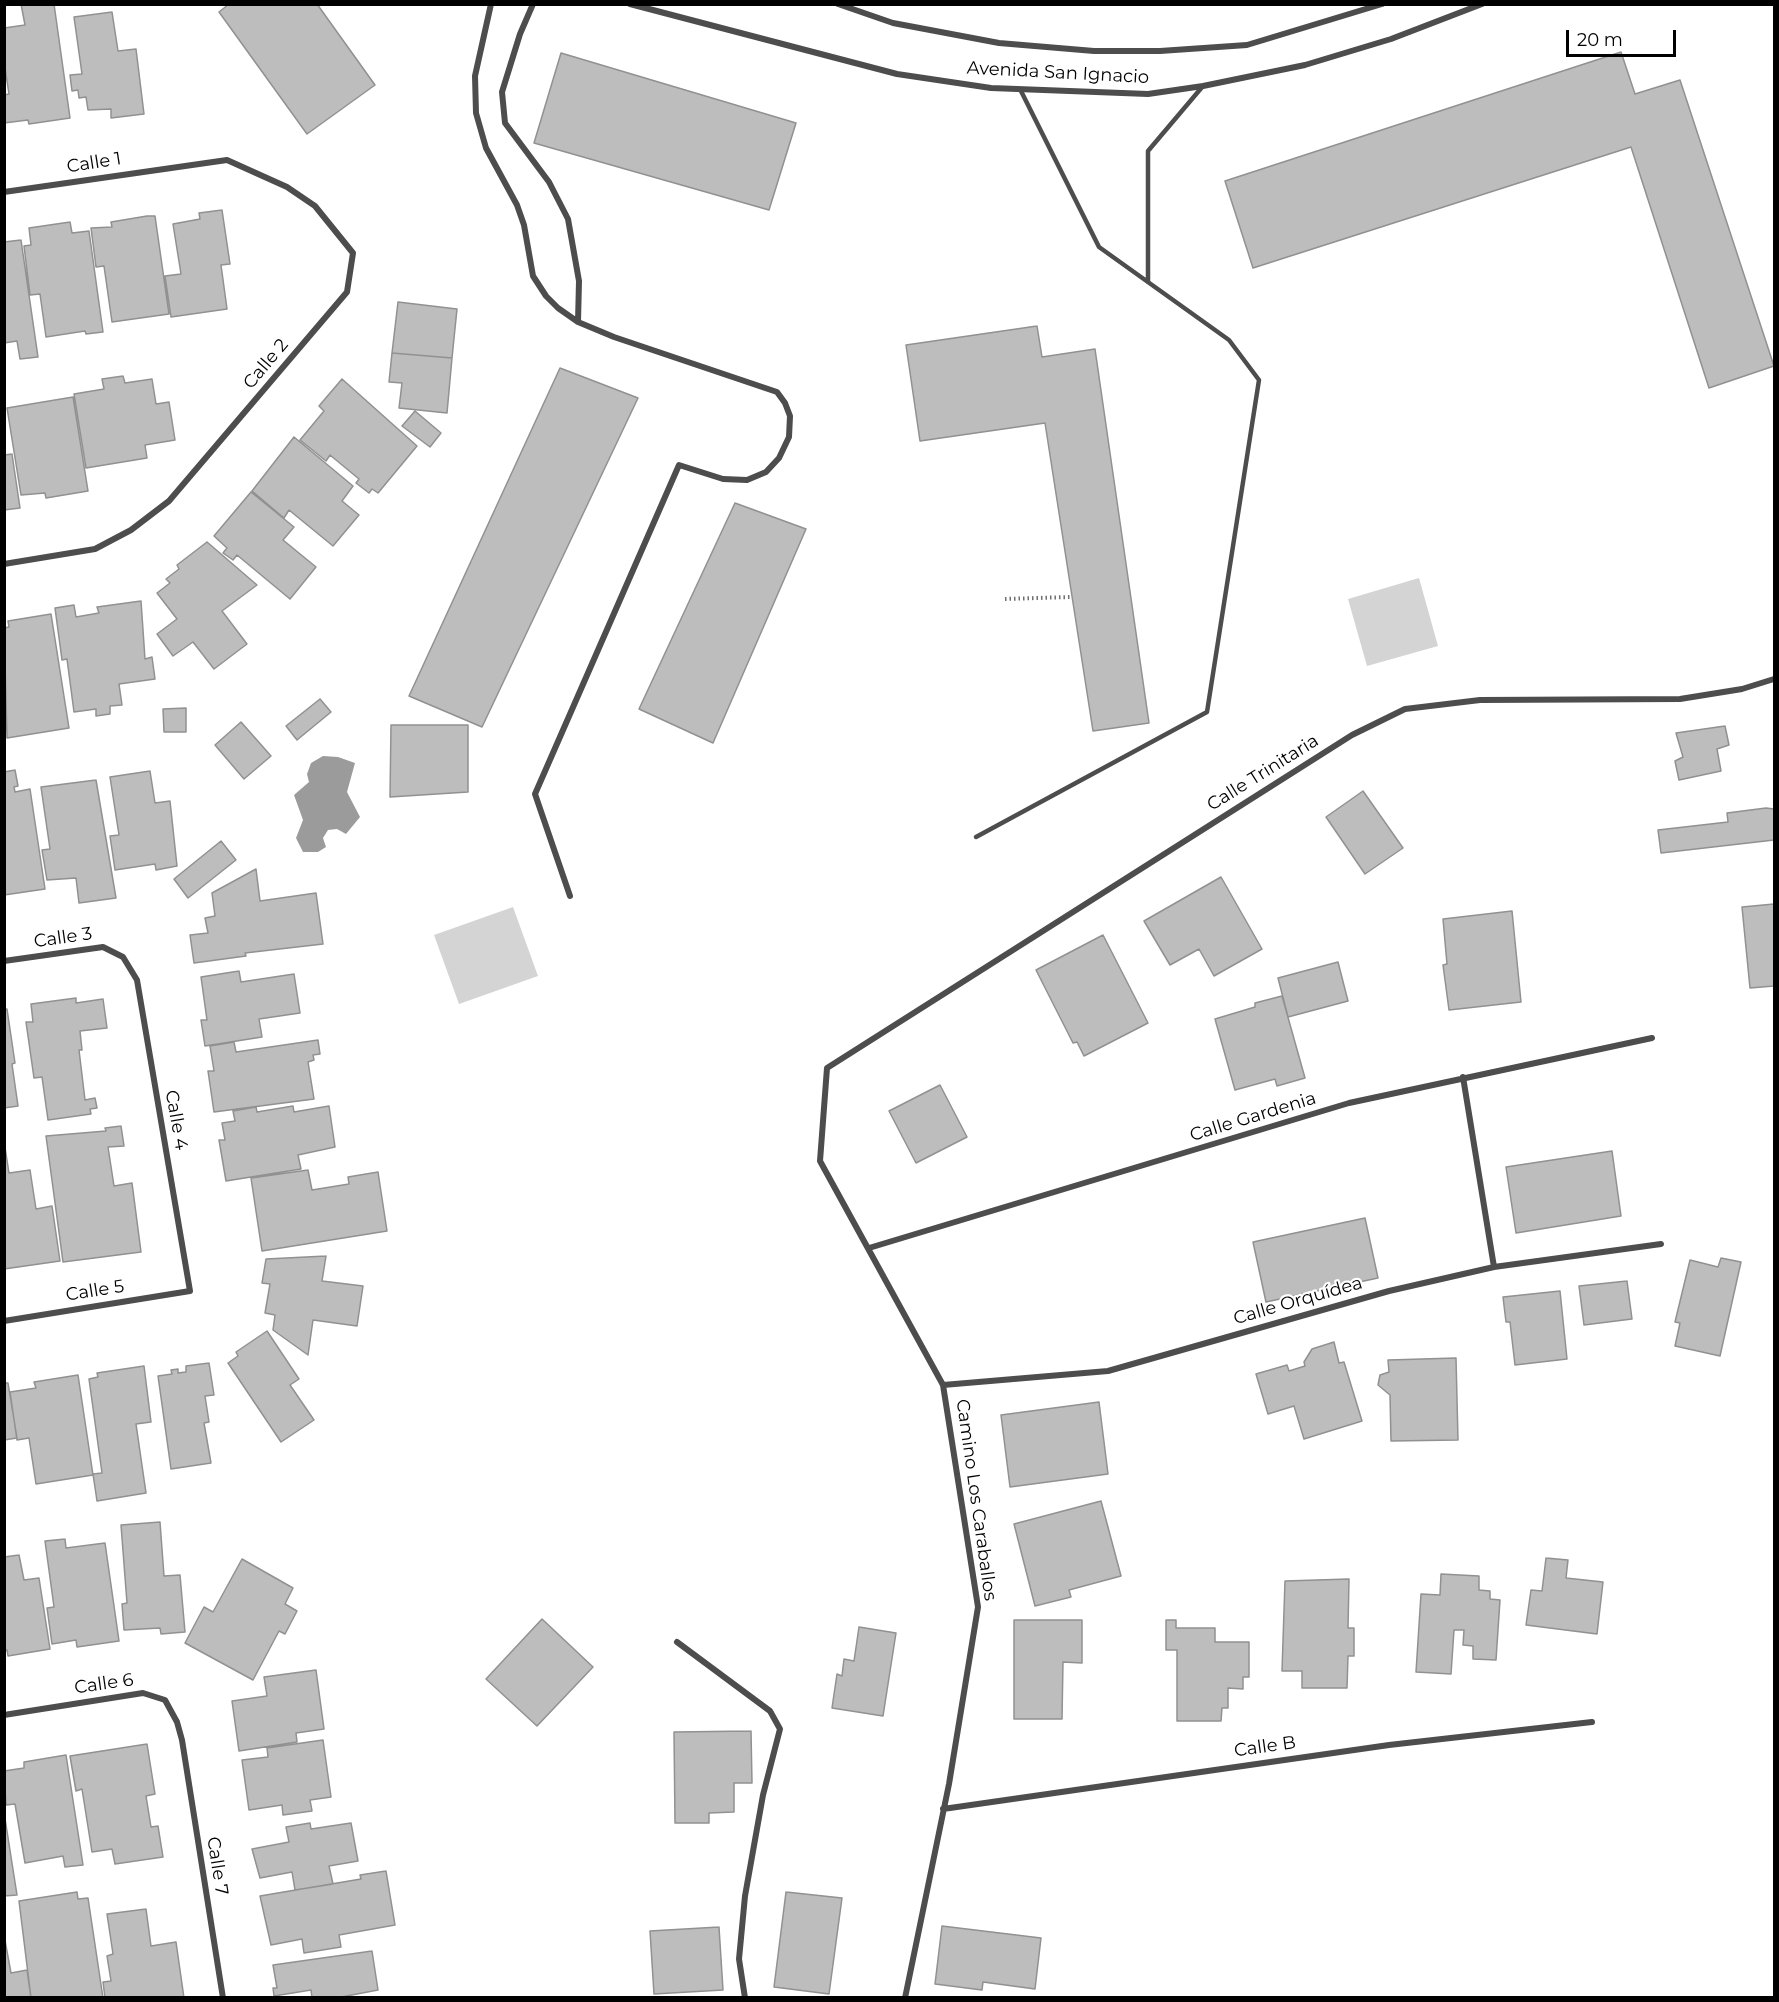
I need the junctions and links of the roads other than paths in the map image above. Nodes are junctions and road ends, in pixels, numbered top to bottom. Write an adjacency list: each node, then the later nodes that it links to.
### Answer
1 (491, 4): 12 (street)
2 (533, 4): 12 (street)
3 (630, 4): 8 (street, Avenida San Ignacio)
4 (838, 4): 5 (street, Avenida San Ignacio)
5 (1382, 4)
6 (1482, 4): 7 (street, Avenida San Ignacio)
7 (1203, 86): 8 (street, Avenida San Ignacio); 11 (lane)
8 (1020, 89): 11 (lane)
9 (188, 164): 10 (street, Calle 1); 13 (street, Calle 2)
10 (4, 192)
11 (1148, 282): 15 (lane)
12 (578, 322): 16 (street)
13 (4, 564)
14 (1774, 680): 20 (street, Calle Trinitaria)
15 (976, 837)
16 (570, 896)
17 (123, 957): 18 (street, Calle 3); 25 (street, Calle 4)
18 (4, 961)
19 (1652, 1038): 21 (street, Calle Gardenia)
20 (827, 1068): 23 (street, Camino Los Caraballos)
21 (1463, 1077): 23 (street, Calle Gardenia); 24 (street)
22 (1661, 1244): 24 (street, Calle Orquídea)
23 (869, 1248): 27 (street, Camino Los Caraballos)
24 (1494, 1267): 27 (street, Calle Orquídea)
25 (190, 1291): 26 (street, Calle 5)
26 (4, 1321)
27 (943, 1385): 32 (street, Camino Los Caraballos)
28 (677, 1642): 34 (street)
29 (4, 1715): 31 (street, Calle 6)
30 (1592, 1722): 32 (street, Calle B)
31 (182, 1740): 33 (street, Calle 7)
32 (943, 1809): 35 (street, Camino Los Caraballos)
33 (223, 1998)
34 (745, 1998)
35 (905, 1998)

